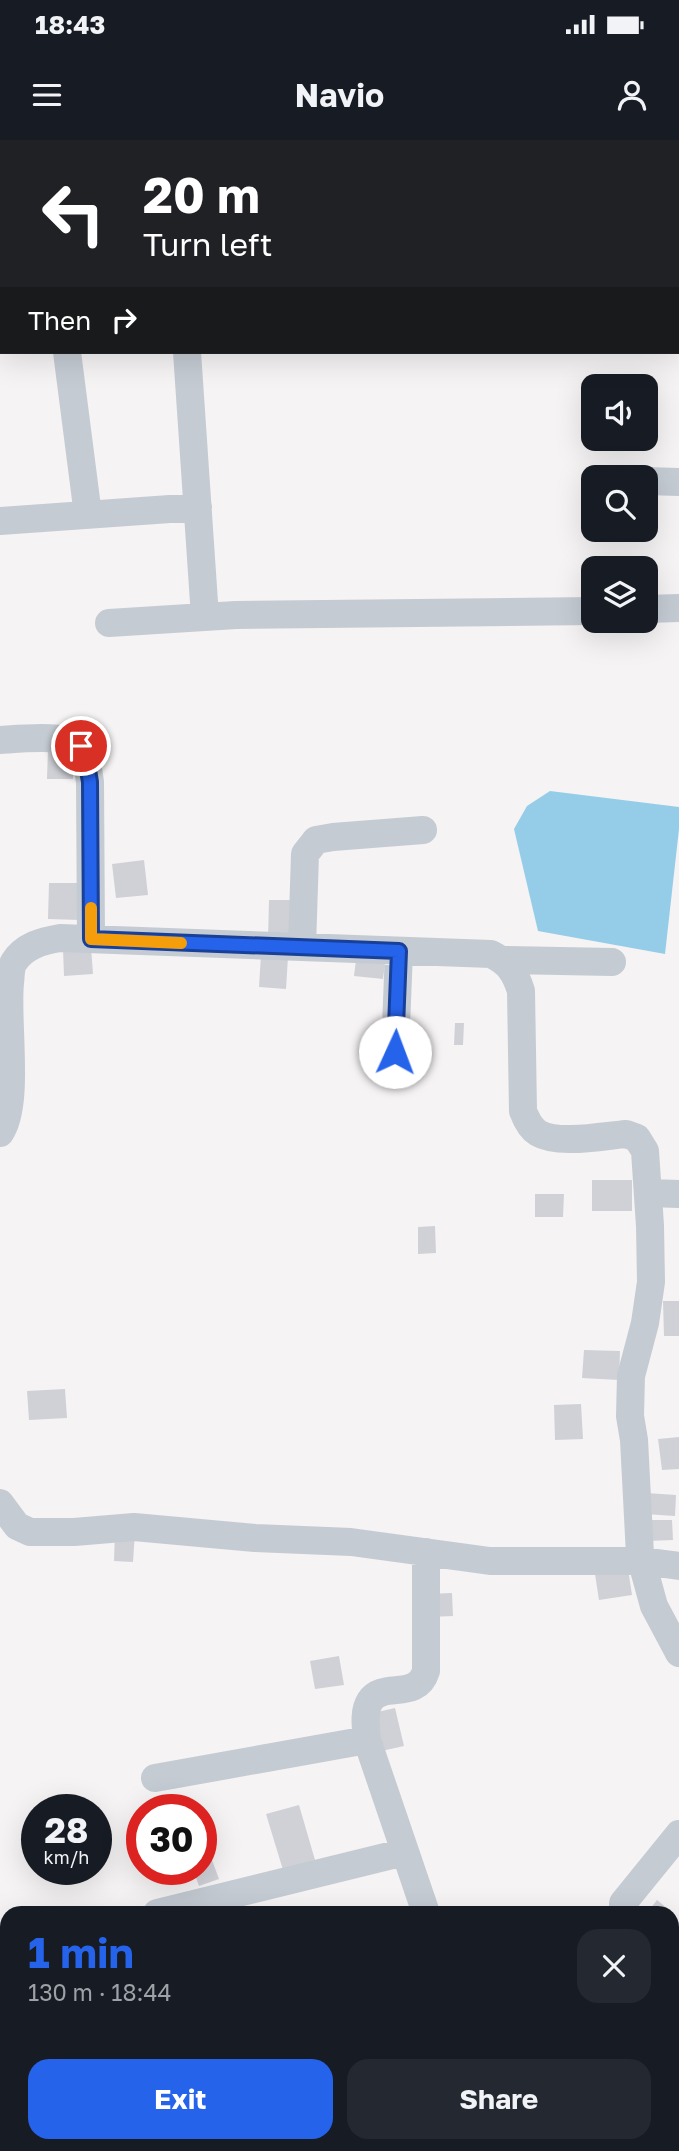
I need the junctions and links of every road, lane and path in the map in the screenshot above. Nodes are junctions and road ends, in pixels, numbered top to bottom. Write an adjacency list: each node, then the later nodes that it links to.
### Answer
1 (66, 354): 6 (street)
2 (187, 354): 5 (street)
3 (658, 481): 4 (street)
4 (679, 482)
5 (198, 508): 6 (street); 11 (street)
6 (88, 514): 7 (street)
7 (0, 521)
8 (679, 608): 9 (street)
9 (658, 609)
10 (581, 611): 11 (street)
11 (205, 617): 12 (street)
12 (109, 622)
13 (0, 740): 15 (street)
14 (423, 830): 16 (street)
15 (91, 939): 16 (street); 21 (street)
16 (302, 947): 17 (street)
17 (399, 951): 18 (street); 20 (street)
18 (504, 961): 19 (street); 22 (street)
19 (612, 962)
20 (395, 1052)
21 (0, 1133)
22 (649, 1193): 23 (street); 26 (street)
23 (679, 1194)
24 (0, 1503): 25 (street)
25 (426, 1552): 26 (street); 29 (street)
26 (642, 1561): 27 (street); 28 (street)
27 (679, 1566)
28 (679, 1653)
29 (367, 1740): 30 (street); 32 (street)
30 (155, 1778)
31 (679, 1835): 35 (street)
32 (405, 1852): 33 (street); 34 (street)
33 (185, 1906)
34 (424, 1906)
35 (623, 1906)

